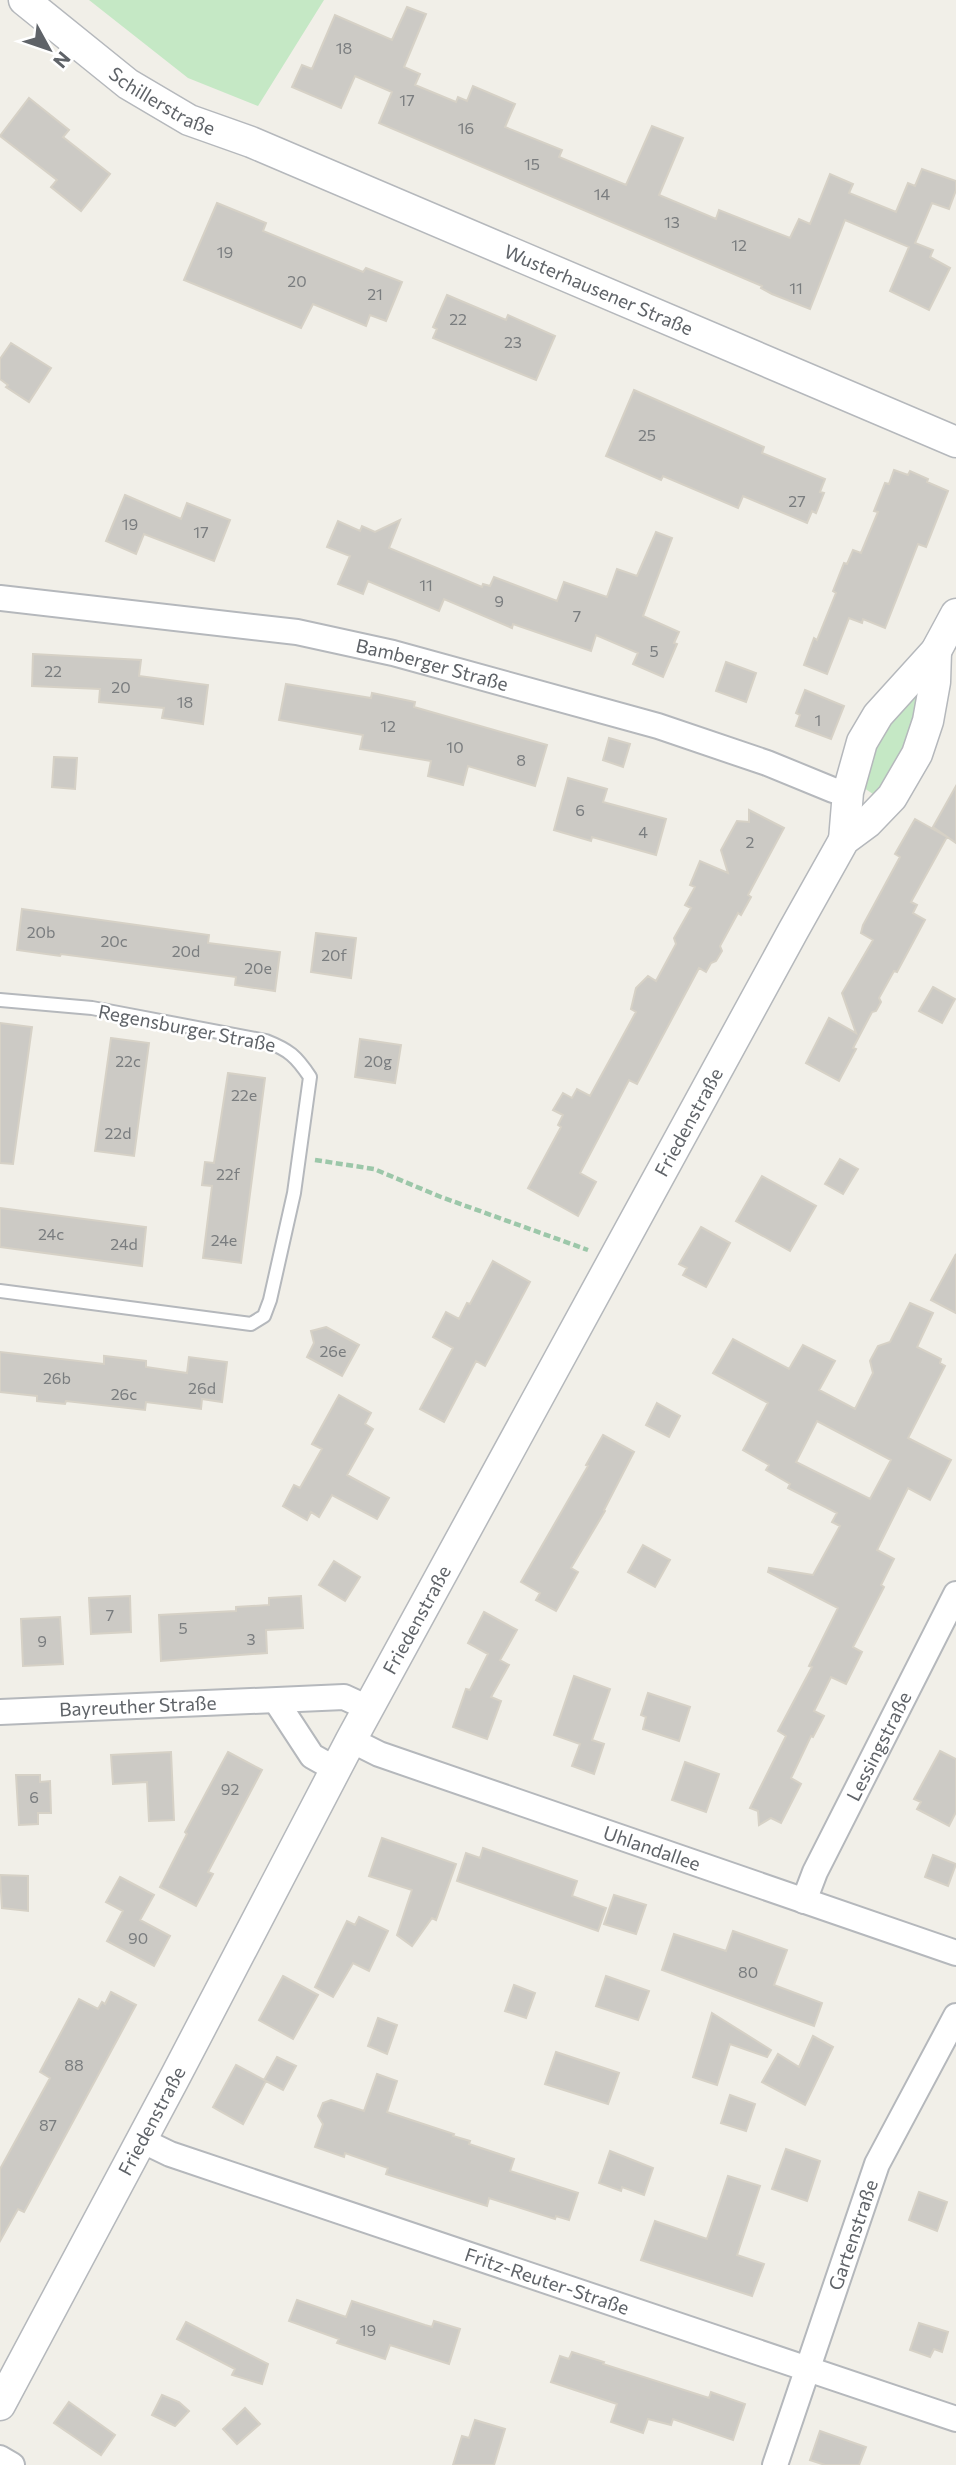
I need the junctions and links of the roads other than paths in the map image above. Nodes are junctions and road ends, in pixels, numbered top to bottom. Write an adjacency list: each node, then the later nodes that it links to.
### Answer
1 (24, 0): 2 (street, Schillerstraße)
2 (239, 138): 3 (street, Wusterhausener Straße)
3 (956, 442)
4 (0, 598): 7 (street, Bamberger Straße)
5 (956, 614): 6 (street, Friedenstraße)
6 (936, 651): 7 (street, Friedenstraße); 8 (street, Friedenstraße)
7 (848, 792): 8 (street, Friedenstraße)
8 (844, 840): 13 (street, Friedenstraße)
9 (0, 1000): 10 (lane, Regensburger Straße)
10 (0, 1291)
11 (956, 1594): 17 (street, Lessingstraße)
12 (276, 1701): 13 (street, Bayreuther Straße); 14 (street, Bayreuther Straße); 16 (street)
13 (368, 1708): 15 (street, Friedenstraße)
14 (0, 1712)
15 (351, 1740): 16 (street, Friedenstraße); 17 (street, Uhlandallee)
16 (335, 1769): 20 (street, Friedenstraße)
17 (804, 1901): 18 (street, Uhlandallee)
18 (956, 1953)
19 (956, 2016): 21 (street, Gartenstraße)
20 (141, 2140): 21 (street, Fritz-Reuter-Straße); 22 (street, Friedenstraße)
21 (807, 2370): 23 (street, Fritz-Reuter-Straße); 26 (street, Gartenstraße)
22 (0, 2405)
23 (956, 2419)
24 (0, 2458): 25 (street)
25 (12, 2465)
26 (775, 2465)

